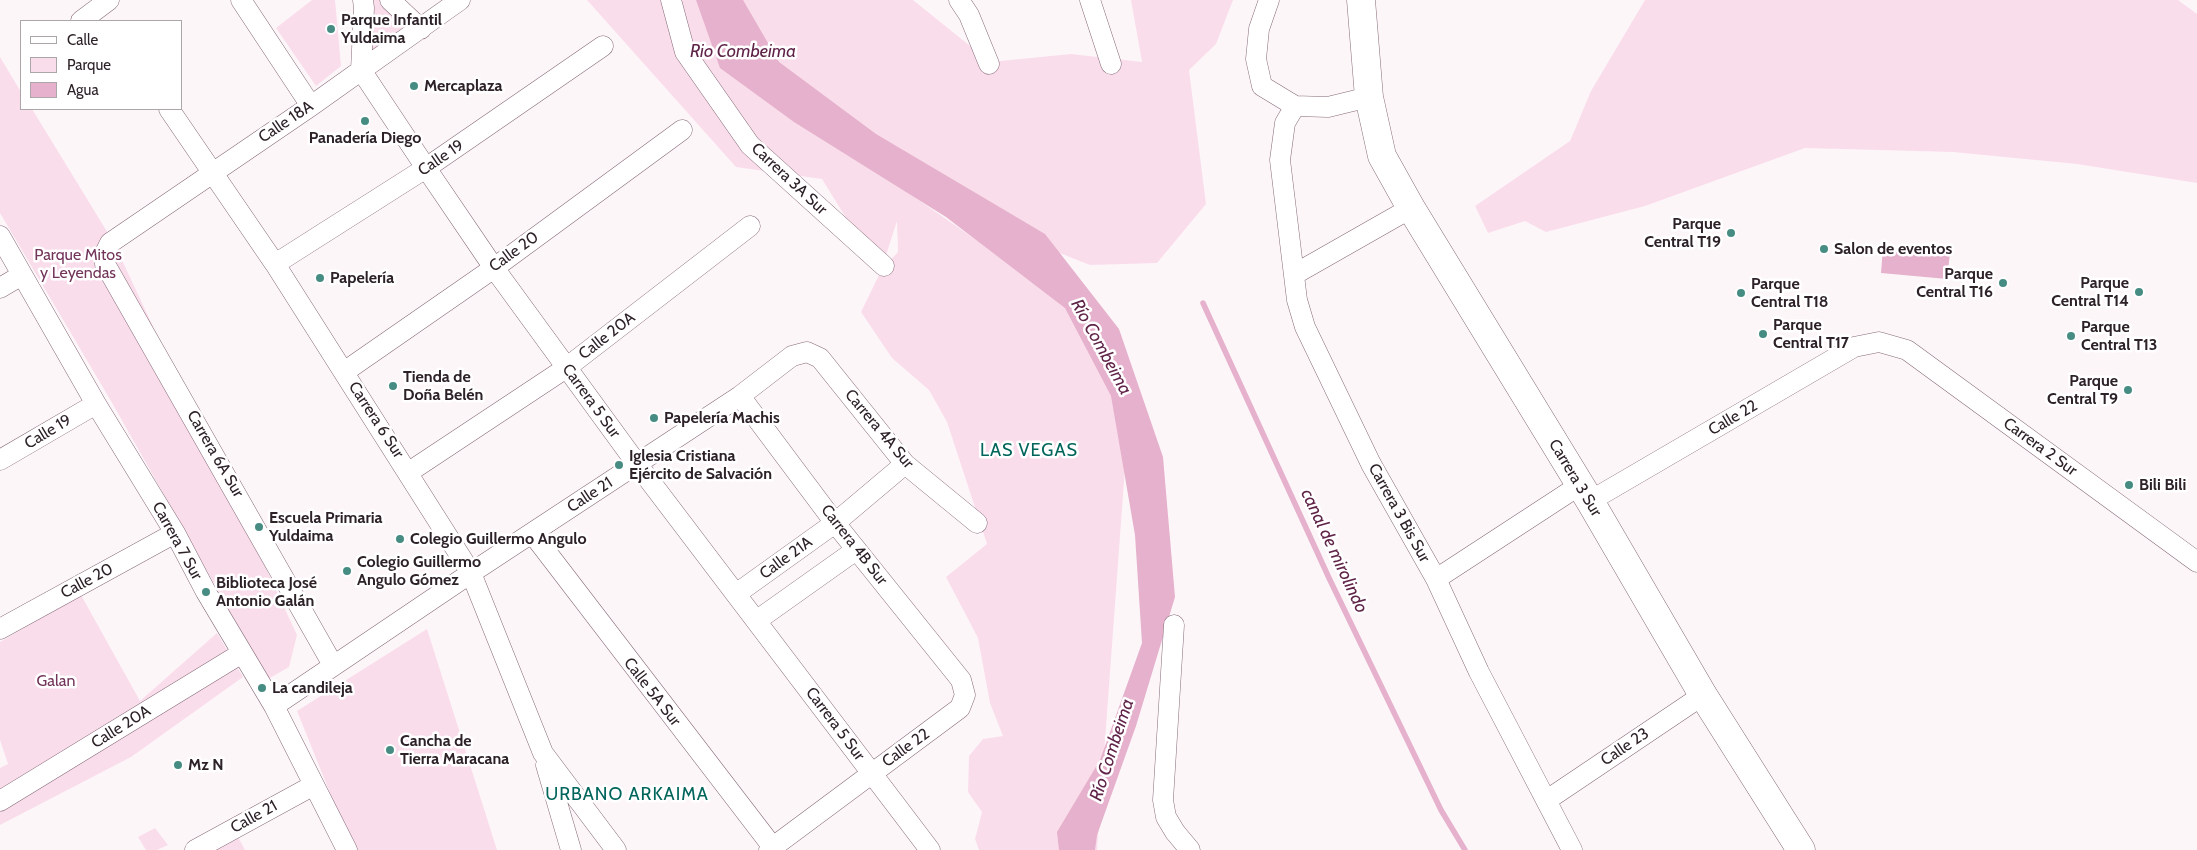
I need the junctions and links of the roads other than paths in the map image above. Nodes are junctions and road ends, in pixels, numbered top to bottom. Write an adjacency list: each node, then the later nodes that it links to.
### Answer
1 (241, 0): 18 (street)
2 (363, 0): 16 (street)
3 (390, 0): 12 (street)
4 (460, 0): 12 (street, Calle 18A)
5 (671, 0): 29 (street, Carrera 3A Sur)
6 (959, 0): 14 (street)
7 (1090, 0): 15 (street)
8 (1269, 0): 19 (street)
9 (1361, 0): 17 (street, Carrera 3 Sur)
10 (104, 7): 11 (street)
11 (83, 20)
12 (421, 29): 16 (street, Calle 18A)
13 (603, 46): 22 (street, Calle 19)
14 (989, 64)
15 (1111, 64)
16 (361, 70): 18 (street, Calle 18A); 22 (street, Carrera 5 Sur)
17 (1369, 97): 19 (street); 24 (street, Carrera 3 Sur)
18 (310, 106): 23 (street, Calle 18A)
19 (1295, 106): 31 (street, Carrera 3 Bis Sur)
20 (170, 110): 23 (street, Carrera 6 Sur)
21 (682, 130): 30 (street, Calle 20)
22 (426, 168): 28 (street, Calle 19); 30 (street, Carrera 5 Sur)
23 (211, 172): 27 (street, Calle 18A); 28 (street, Carrera 6 Sur)
24 (1411, 208): 31 (street); 44 (street, Carrera 3 Sur)
25 (750, 226): 36 (street, Calle 20A)
26 (0, 236): 32 (street, Carrera 7 Sur)
27 (110, 243): 58 (street, Carrera 6A Sur)
28 (276, 264): 37 (street, Carrera 6 Sur)
29 (884, 266)
30 (494, 268): 36 (street, Carrera 5 Sur); 37 (street, Calle 20)
31 (1295, 274): 52 (street, Carrera 3 Bis Sur)
32 (22, 275): 33 (street); 39 (street, Carrera 7 Sur)
33 (0, 288)
34 (1879, 342): 44 (street, Calle 22); 50 (street, Carrera 2 Sur)
35 (807, 352): 38 (street, Calle 21); 42 (street, Carrera 4A Sur)
36 (566, 368): 41 (street, Carrera 5 Sur); 43 (street, Calle 20A)
37 (344, 372): 43 (street, Carrera 6 Sur)
38 (740, 396): 41 (street, Calle 21); 45 (street, Carrera 4B Sur)
39 (96, 404): 40 (street, Calle 19); 47 (street, Carrera 7 Sur)
40 (0, 460)
41 (637, 464): 48 (street, Calle 21); 53 (street, Carrera 5 Sur)
42 (905, 464): 45 (street, Calle 21A); 46 (street, Carrera 4A Sur)
43 (409, 472): 51 (street, Carrera 6 Sur)
44 (1585, 493): 52 (street, Calle 22); 60 (street, Carrera 3 Sur)
45 (835, 523): 49 (street, Carrera 4B Sur); 53 (street, Calle 21A)
46 (977, 523)
47 (175, 533): 56 (street, Calle 20); 57 (street, Carrera 7 Sur)
48 (532, 533): 51 (street, Calle 21); 67 (street, Calle 5A Sur)
49 (856, 550): 54 (street); 59 (street, Carrera 4B Sur)
50 (2197, 562)
51 (471, 573): 58 (street, Calle 21); 62 (street, Carrera 6 Sur)
52 (1436, 579): 65 (street, Carrera 3 Bis Sur)
53 (736, 594): 54 (street, Carrera 5 Sur)
54 (756, 621): 63 (street, Carrera 5 Sur)
55 (1174, 625): 73 (street)
56 (0, 629)
57 (242, 653): 61 (street, Carrera 7 Sur); 66 (street, Calle 20A)
58 (333, 665): 61 (street, Calle 21)
59 (965, 695): 63 (street, Calle 22)
60 (1703, 695): 65 (street, Calle 23); 75 (street, Carrera 3 Sur)
61 (274, 706): 64 (street, Carrera 7 Sur)
62 (543, 753): 70 (street, Carrera 6 Sur); 71 (street, Carrera 6 Sur)
63 (872, 773): 67 (street, Calle 22); 72 (street, Carrera 5 Sur)
64 (314, 785): 68 (street, Calle 21); 69 (street, Carrera 7 Sur)
65 (1546, 800): 74 (street, Carrera 3 Bis Sur)
66 (0, 801)
67 (772, 849)
68 (194, 850)
69 (347, 850)
70 (571, 850)
71 (616, 850)
72 (930, 850)
73 (1190, 850)
74 (1572, 850)
75 (1801, 850)

